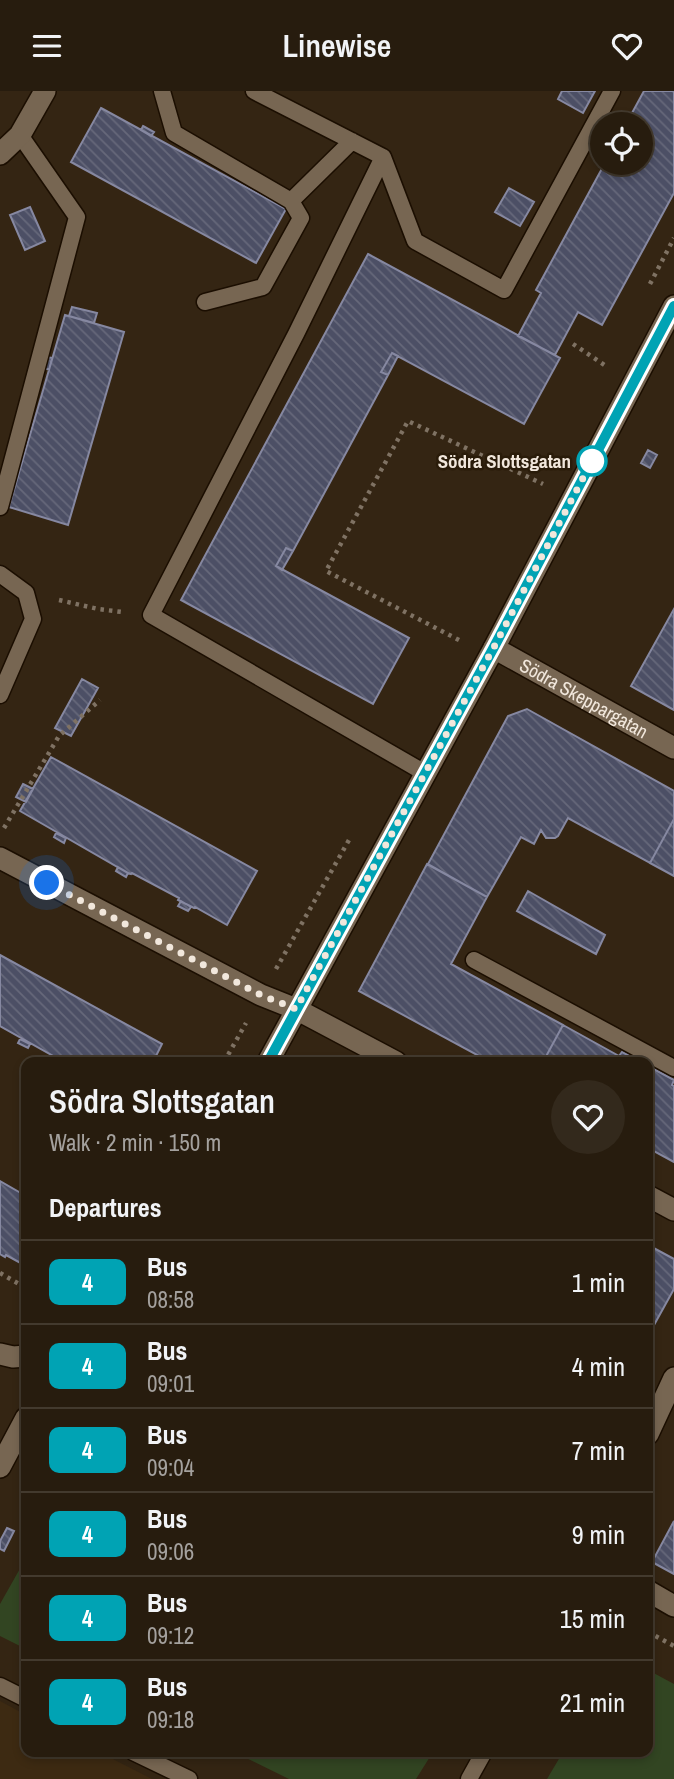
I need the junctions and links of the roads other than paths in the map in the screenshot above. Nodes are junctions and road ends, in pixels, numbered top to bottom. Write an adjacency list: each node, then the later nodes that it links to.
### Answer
1 (45, 91): 5 (street)
2 (162, 91): 9 (lane)
3 (254, 91): 6 (lane)
4 (612, 91): 8 (lane)
5 (20, 135): 7 (street); 12 (lane)
6 (352, 141): 8 (lane); 9 (lane)
7 (0, 154)
8 (383, 157): 17 (lane)
9 (291, 201): 10 (lane)
10 (205, 302)
11 (674, 306): 14 (street)
12 (0, 507)
13 (0, 574): 15 (lane)
14 (494, 647): 16 (street, Södra Skeppargatan); 17 (street)
15 (0, 695)
16 (674, 748)
17 (425, 773): 20 (street)
18 (0, 858): 20 (street)
19 (474, 960): 23 (lane)
20 (296, 1009): 21 (street); 22 (street)
21 (271, 1057)
22 (387, 1057)
23 (674, 1068)
24 (653, 1199): 25 (street)
25 (674, 1210)
26 (0, 1354): 27 (street)
27 (21, 1356)
28 (674, 1378): 29 (street)
29 (653, 1423)
30 (21, 1427): 31 (street)
31 (0, 1467)
32 (653, 1594): 33 (street)
33 (674, 1606)
34 (0, 1686): 35 (lane)
35 (21, 1696)
36 (143, 1757): 38 (lane)
37 (481, 1757): 39 (lane)
38 (189, 1779)
39 (470, 1779)

